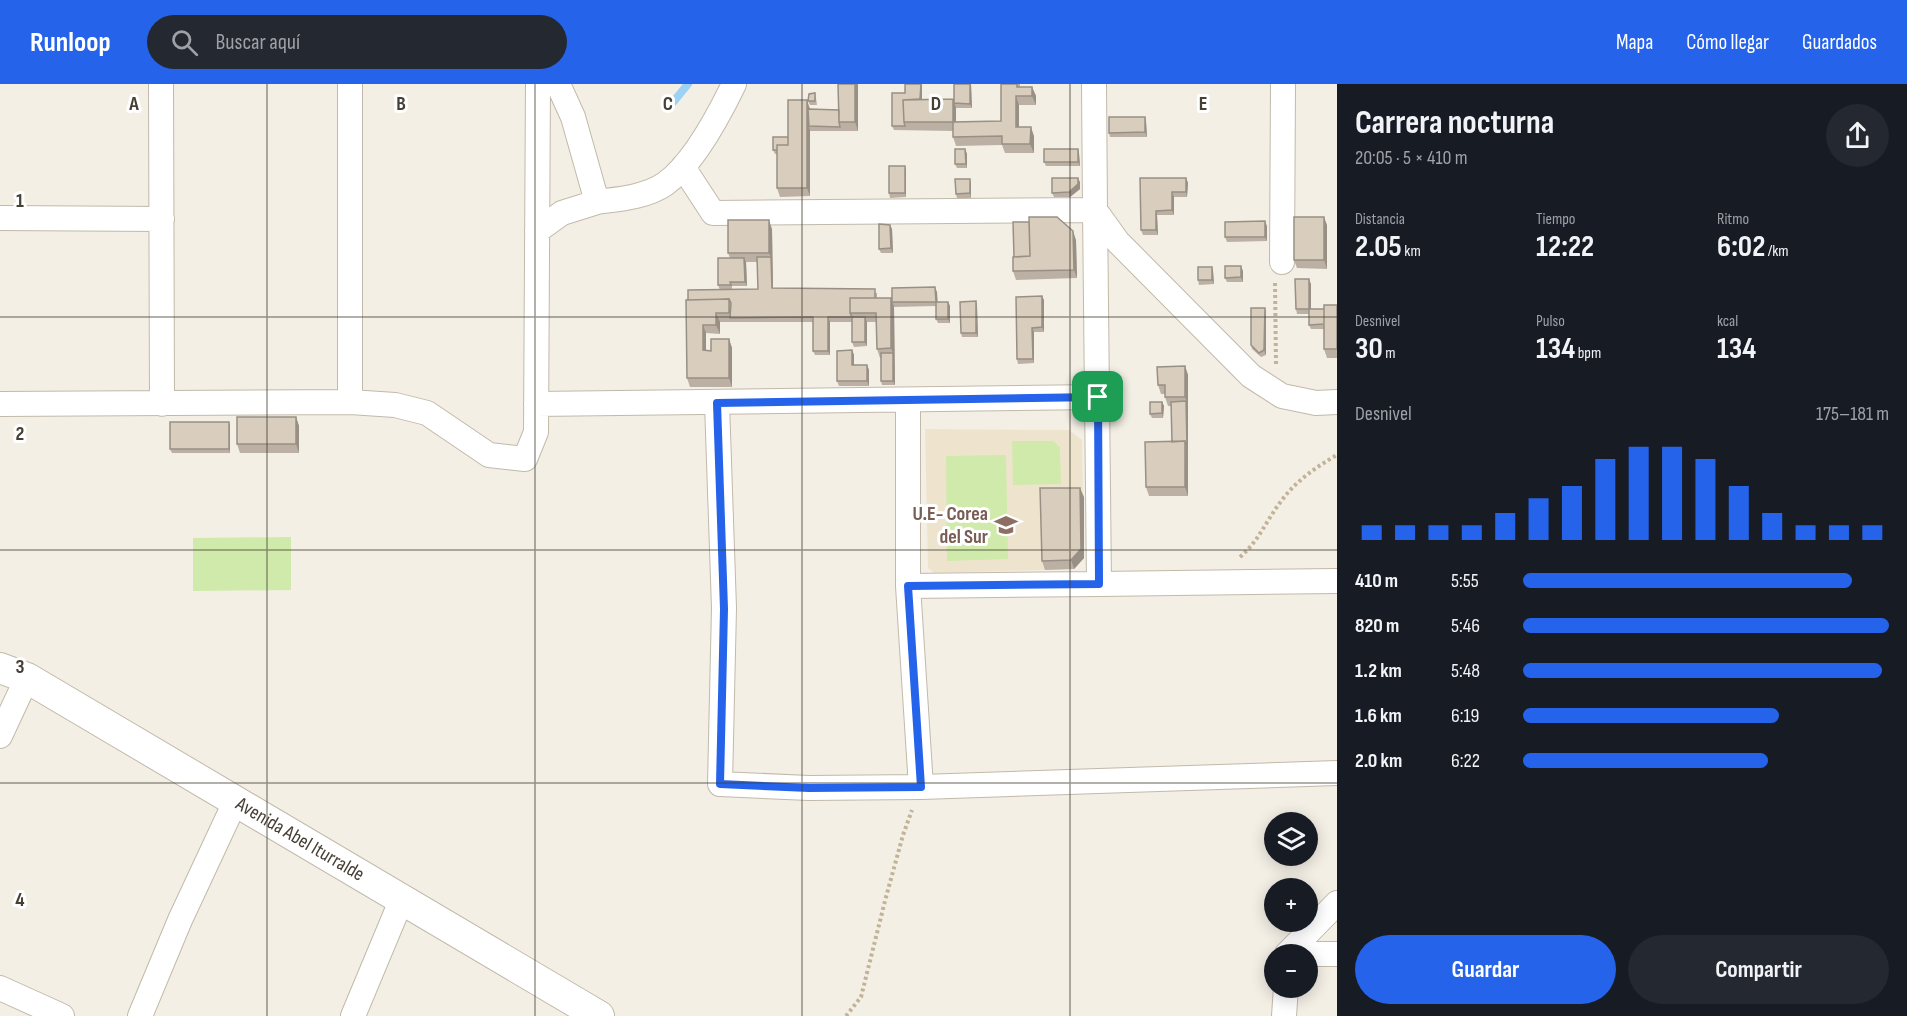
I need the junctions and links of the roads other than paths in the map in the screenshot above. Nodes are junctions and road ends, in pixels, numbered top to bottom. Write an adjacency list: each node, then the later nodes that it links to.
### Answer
1 (161, 84): 12 (street)
2 (350, 84): 17 (street)
3 (538, 84): 13 (street)
4 (558, 84): 9 (street)
5 (734, 84): 8 (street)
6 (1094, 84): 10 (street)
7 (1283, 84): 14 (street)
8 (683, 167): 9 (street); 10 (street)
9 (597, 202): 13 (street)
10 (1095, 210): 15 (street); 18 (street)
11 (0, 218): 12 (street)
12 (162, 219): 21 (street)
13 (537, 231): 22 (street)
14 (1282, 262)
15 (1098, 397): 16 (street); 24 (street)
16 (908, 400): 19 (street); 25 (street)
17 (350, 402): 21 (street); 22 (street)
18 (1337, 402)
19 (717, 403): 22 (street); 29 (street)
20 (0, 404): 21 (street)
21 (162, 404)
22 (536, 404)
23 (1337, 581): 24 (street)
24 (1099, 584): 25 (street)
25 (908, 586): 29 (street)
26 (13, 673): 27 (street); 30 (street, Avenida Abel Iturralde)
27 (0, 736)
28 (1337, 773): 29 (street)
29 (921, 787)
30 (236, 800): 31 (street, Avenida Abel Iturralde); 39 (street)
31 (401, 901): 40 (street); 41 (street, Avenida Abel Iturralde)
32 (1337, 903): 33 (street)
33 (1297, 944)
34 (1318, 954): 35 (street)
35 (1337, 954)
36 (0, 988): 38 (street)
37 (1285, 998): 42 (street)
38 (62, 1016)
39 (140, 1016)
40 (353, 1016)
41 (599, 1016)
42 (1284, 1016)

